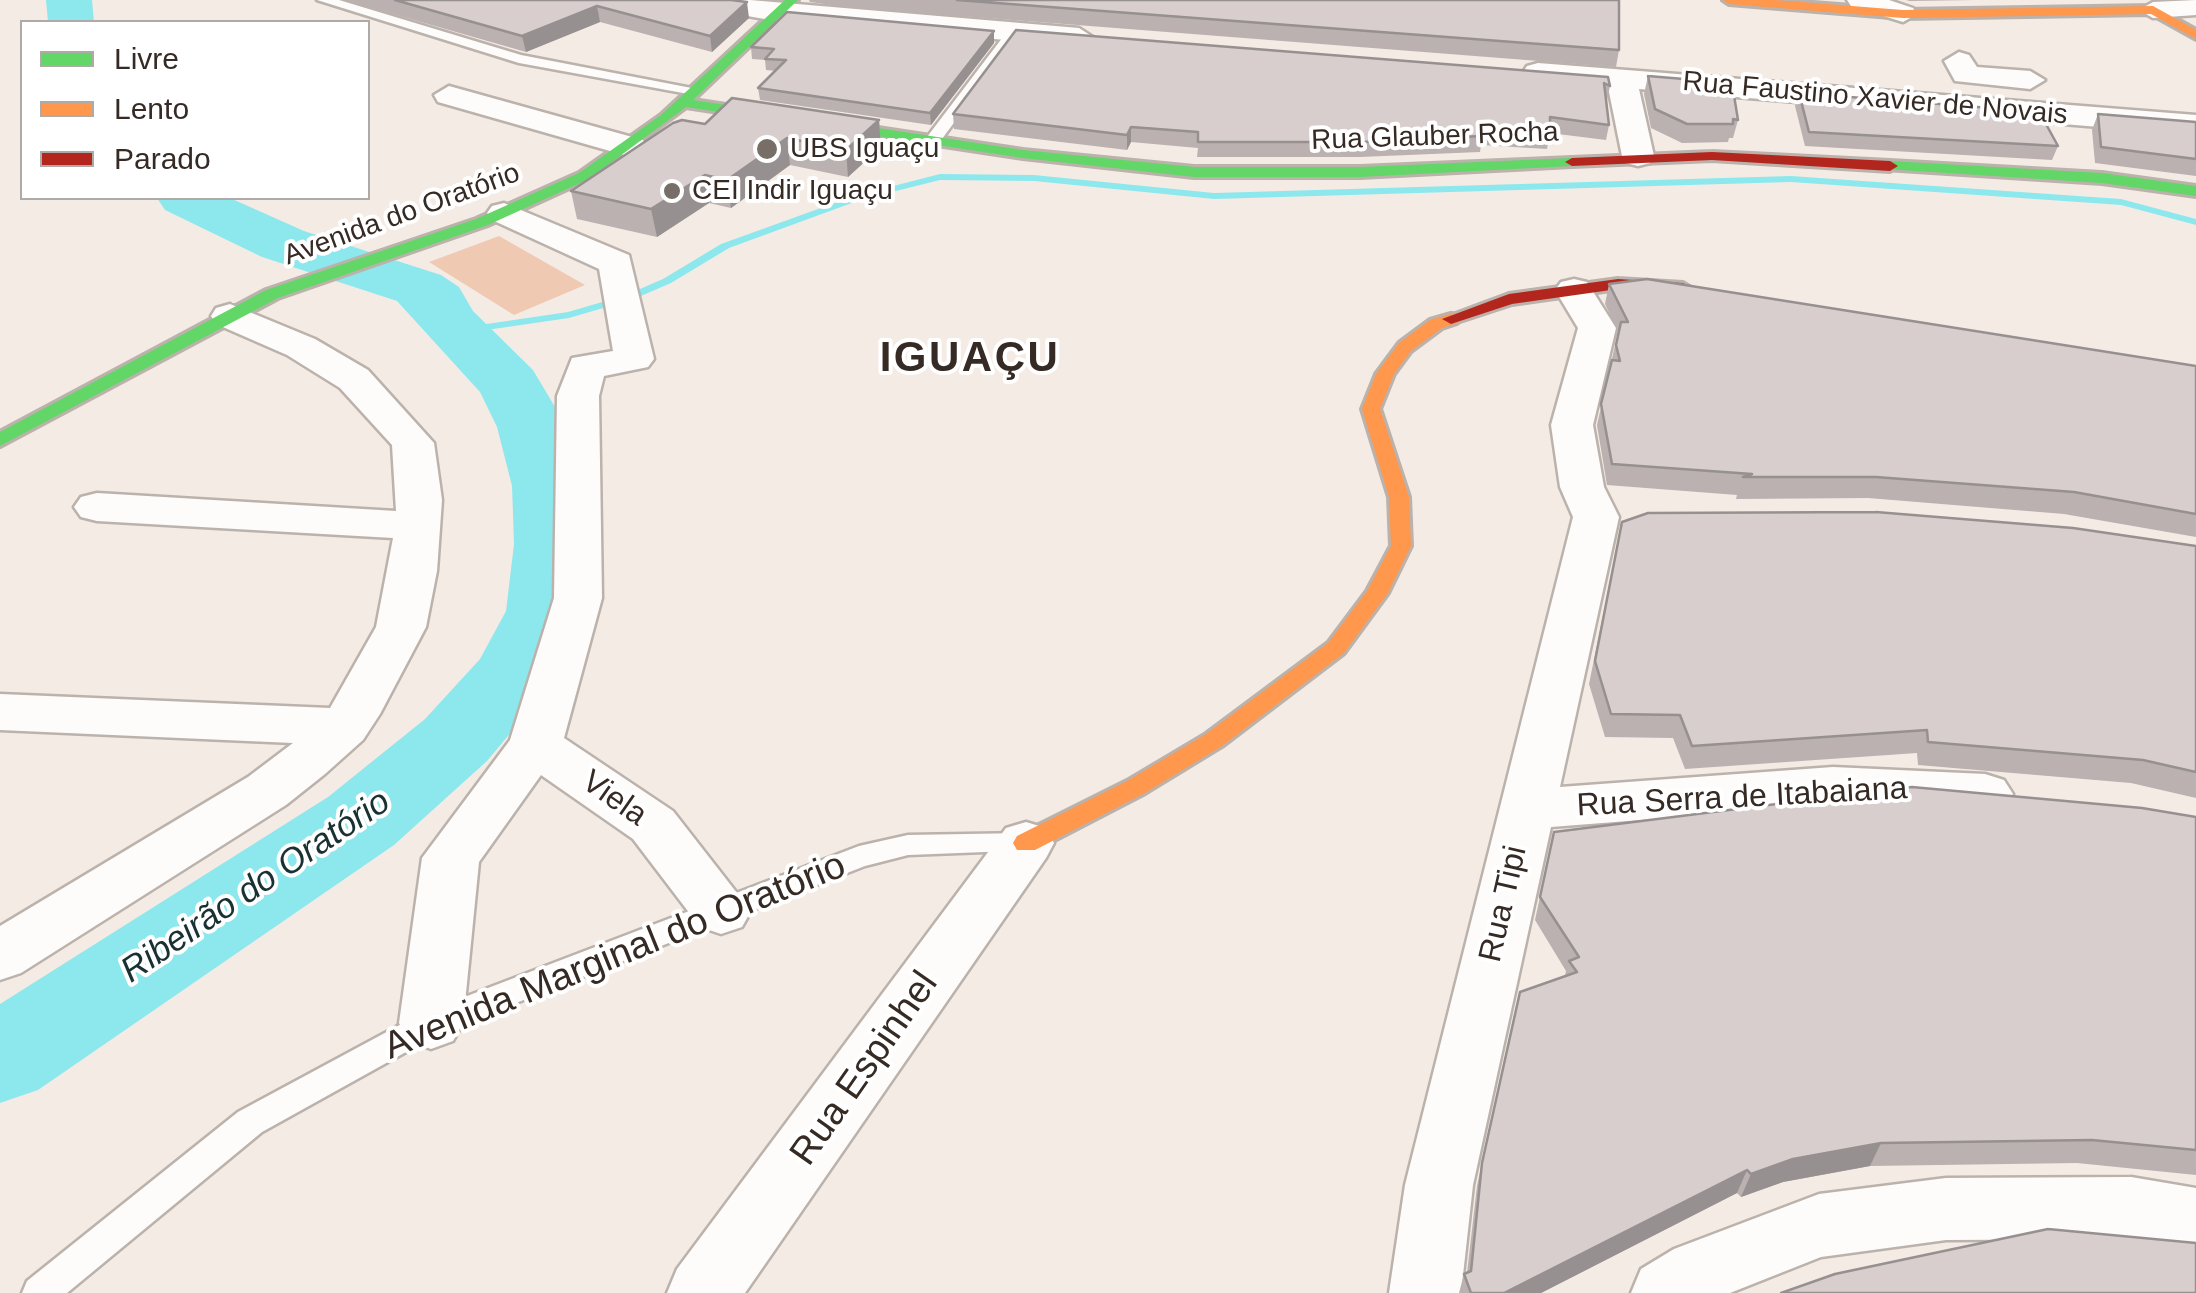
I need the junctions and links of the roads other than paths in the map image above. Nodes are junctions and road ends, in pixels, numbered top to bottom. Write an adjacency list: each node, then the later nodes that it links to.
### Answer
1 (324, 0): 17 (lane)
2 (702, 0): 5 (street)
3 (1729, 0): 9 (street)
4 (1861, 0): 9 (street)
5 (784, 7): 10 (street); 17 (street, Avenida do Oratório)
6 (2196, 7): 7 (street)
7 (2153, 10): 9 (street); 11 (street)
8 (1073, 11): 10 (street)
9 (1903, 14)
10 (1027, 33): 12 (street); 20 (lane)
11 (2196, 34)
12 (1118, 40)
13 (1959, 61): 18 (street)
14 (1504, 69): 15 (street, Rua Faustino Xavier de Novais)
15 (1620, 78): 18 (street, Rua Faustino Xavier de Novais); 22 (street)
16 (449, 95): 21 (street)
17 (687, 96): 20 (street, Rua Glauber Rocha); 21 (street, Avenida do Oratório)
18 (2042, 112): 19 (street, Rua Faustino Xavier de Novais)
19 (2196, 125)
20 (933, 140): 22 (street, Rua Glauber Rocha)
21 (630, 147): 24 (street, Avenida do Oratório)
22 (1638, 156): 23 (street, Rua Glauber Rocha)
23 (2196, 191)
24 (493, 218): 27 (street, Avenida do Oratório); 33 (street)
25 (1574, 290): 26 (street); 35 (street, Rua Tipi); 36 (street)
26 (1711, 293)
27 (251, 305): 28 (street, Avenida do Oratório); 30 (street)
28 (0, 440)
29 (97, 508): 30 (street)
30 (418, 526): 32 (street)
31 (0, 712): 32 (street)
32 (344, 727): 38 (street)
33 (535, 745): 37 (street, Viela); 39 (street)
34 (2031, 798): 35 (street, Rua Serra de Itabaiana)
35 (1526, 809): 43 (street, Rua Tipi)
36 (1026, 843): 37 (lane, Avenida Marginal do Oratório); 42 (street, Rua Espinhel)
37 (721, 911): 39 (lane, Avenida Marginal do Oratório)
38 (0, 956)
39 (432, 1023): 41 (lane, Avenida Marginal do Oratório)
40 (2196, 1219): 44 (street)
41 (40, 1293)
42 (702, 1293)
43 (1424, 1293)
44 (1666, 1293)

